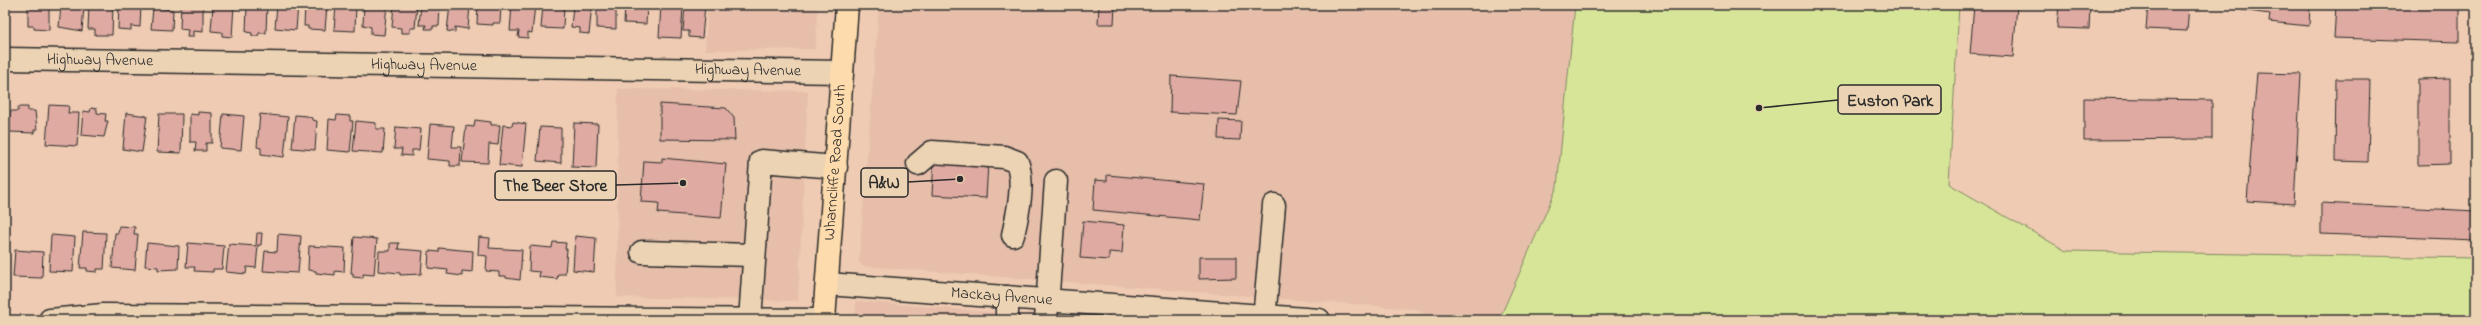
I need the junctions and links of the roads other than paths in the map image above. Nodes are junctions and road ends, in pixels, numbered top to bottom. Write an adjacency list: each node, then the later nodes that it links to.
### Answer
1 (847, 5): 3 (main road, Wharncliffe Road South)
2 (5, 60): 3 (street, Highway Avenue)
3 (842, 72): 5 (main road, Wharncliffe Road South)
4 (918, 164): 8 (street)
5 (836, 167): 10 (street); 11 (main road, Wharncliffe Road South)
6 (1056, 182): 13 (street)
7 (1274, 205): 14 (street)
8 (1013, 235)
9 (642, 252): 10 (street)
10 (753, 255): 17 (street)
11 (827, 284): 12 (street, Mackay Avenue); 19 (main road, Wharncliffe Road South)
12 (1007, 297): 13 (street, Mackay Avenue); 20 (street)
13 (1046, 310): 14 (street, Mackay Avenue)
14 (1264, 319): 21 (street, Mackay Avenue)
15 (50, 320): 16 (street)
16 (654, 320): 17 (street)
17 (750, 320): 18 (street)
18 (817, 320)
19 (824, 320)
20 (1007, 320)
21 (1319, 320)

